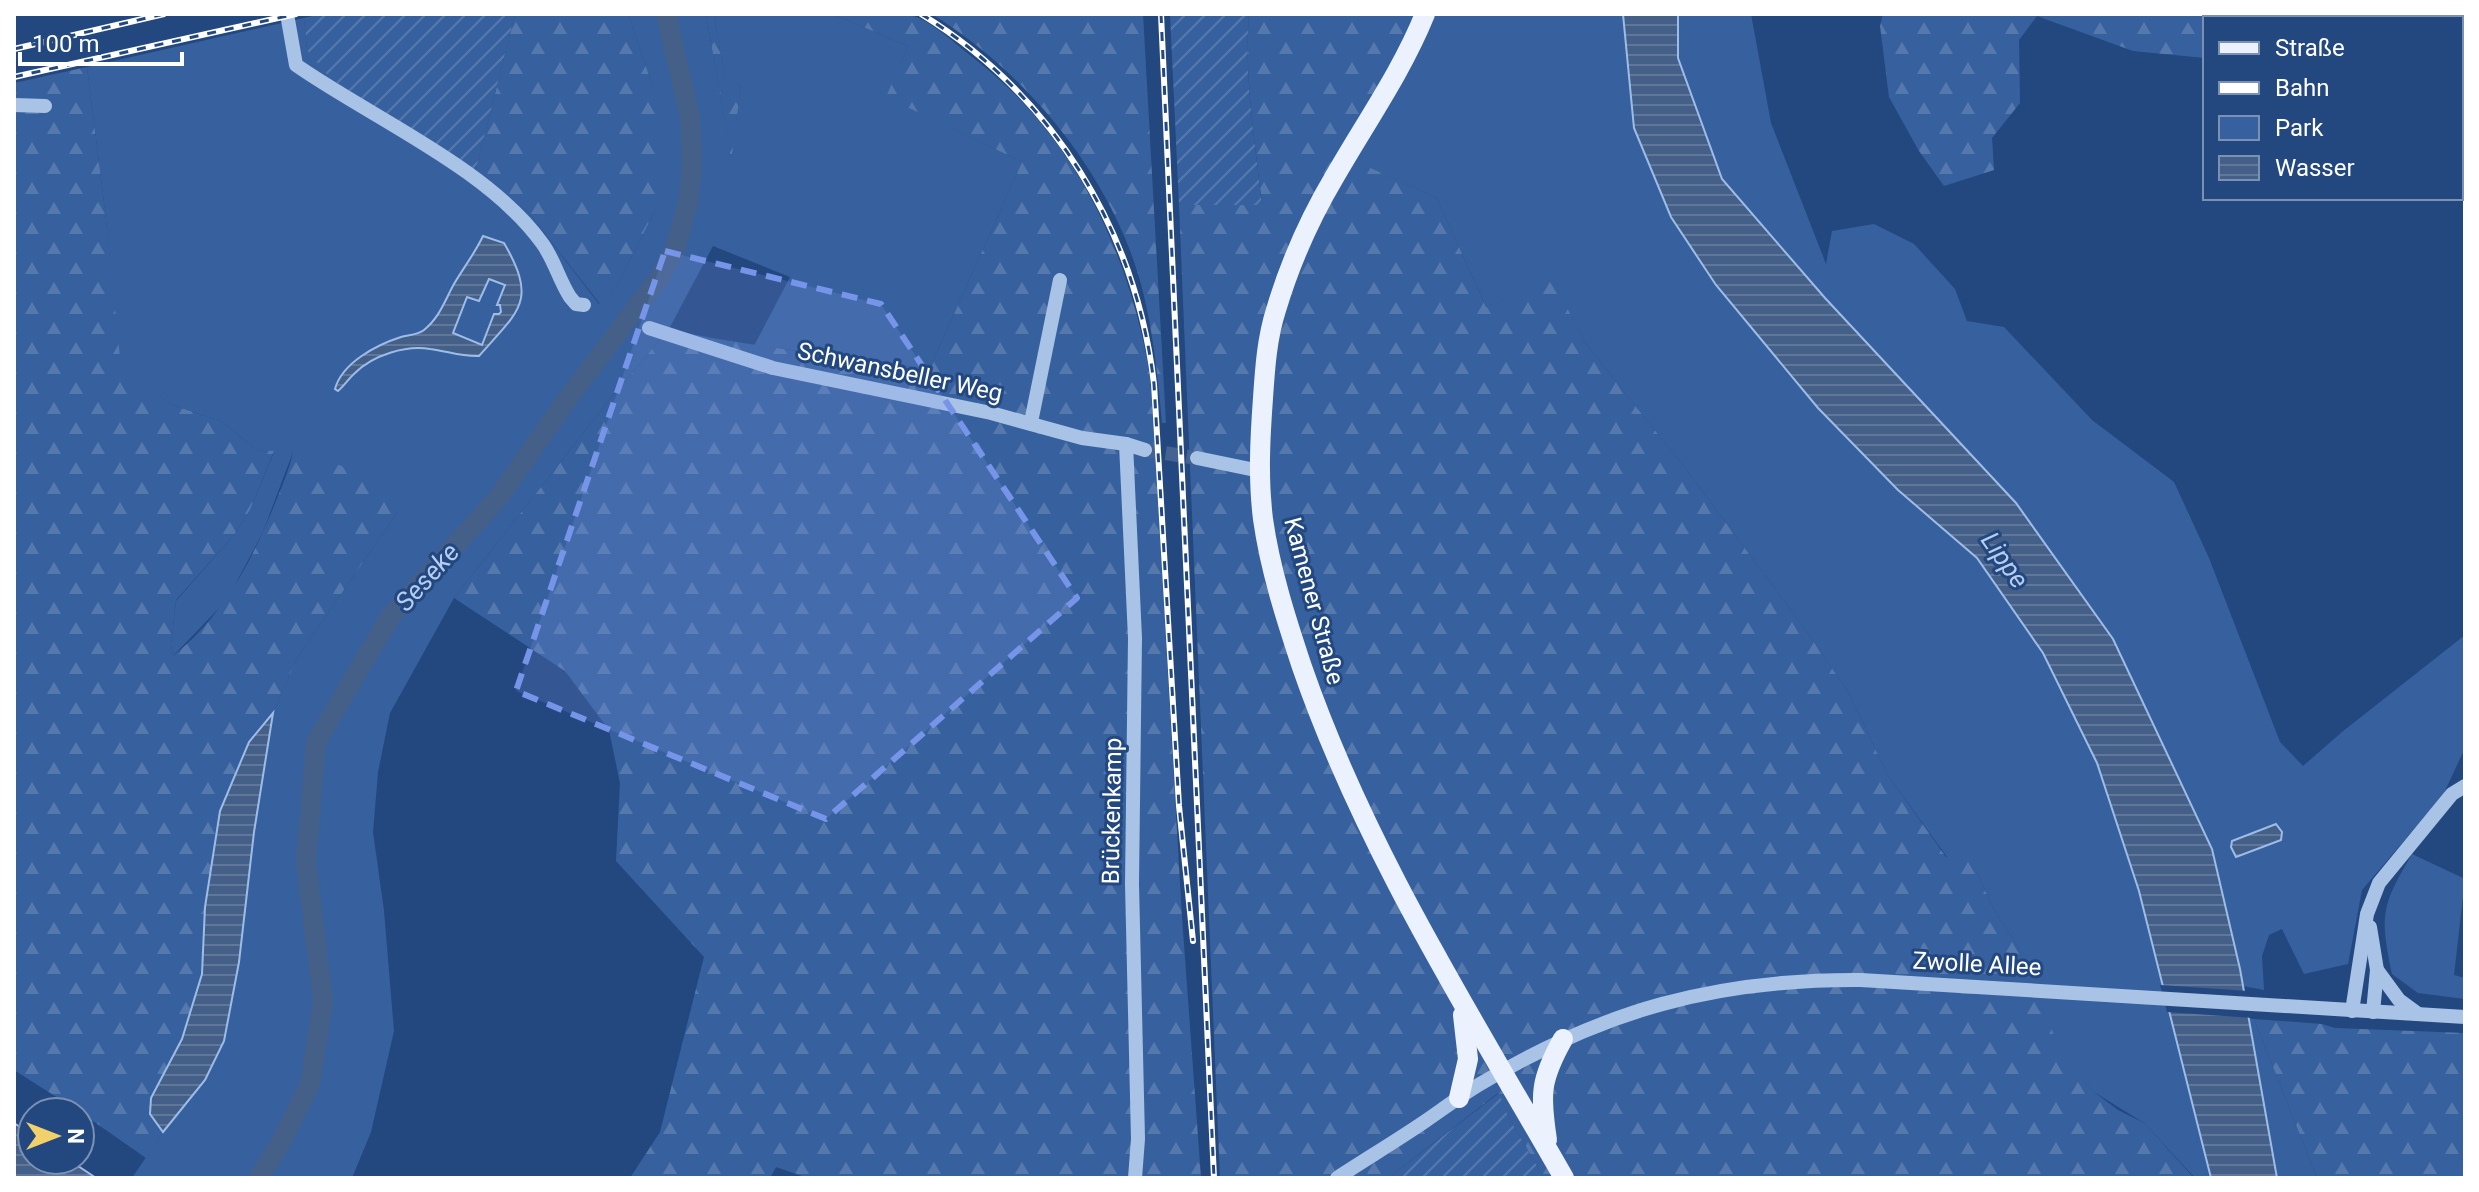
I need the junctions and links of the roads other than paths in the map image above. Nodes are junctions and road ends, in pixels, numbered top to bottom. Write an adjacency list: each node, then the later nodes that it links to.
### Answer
1 (287, 14): 6 (street)
2 (1425, 14): 12 (main road, Kamener Straße)
3 (14, 105): 4 (street)
4 (45, 106)
5 (1060, 280): 8 (street)
6 (584, 305)
7 (649, 328): 8 (street, Schwansbeller Weg)
8 (1031, 422): 9 (street, Schwansbeller Weg)
9 (1126, 444): 10 (street, Schwansbeller Weg); 25 (street, Brückenkamp)
10 (1145, 450)
11 (1197, 458): 12 (street)
12 (1260, 471): 16 (main road, Kamener Straße)
13 (2465, 786): 14 (street)
14 (2367, 914): 15 (street); 17 (street)
15 (2377, 970): 18 (street); 19 (street)
16 (1461, 999): 22 (main road, Kamener Straße); 23 (main road)
17 (2352, 1011): 18 (street, Zwolle Allee); 21 (street, Zwolle Allee)
18 (2373, 1012): 19 (street, Zwolle Allee)
19 (2418, 1014): 20 (street, Zwolle Allee)
20 (2465, 1017)
21 (1563, 1039): 22 (street, Zwolle Allee); 24 (main road)
22 (1502, 1072): 23 (street); 24 (main road, Kamener Straße)
23 (1459, 1098): 26 (street)
24 (1549, 1151): 27 (main road, Kamener Straße)
25 (1135, 1178)
26 (1337, 1178)
27 (1564, 1178)

